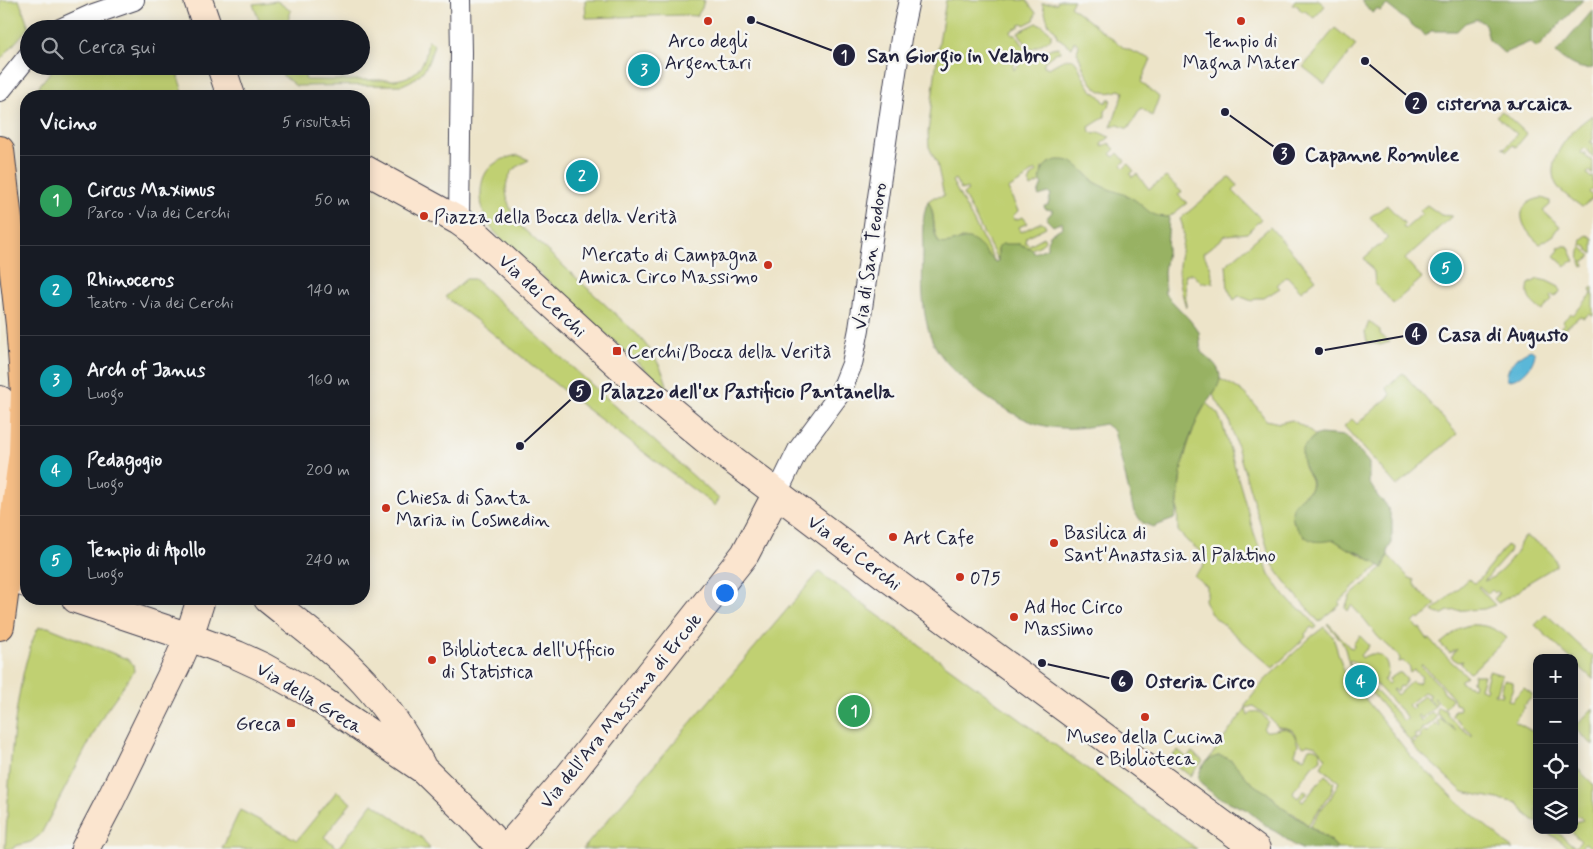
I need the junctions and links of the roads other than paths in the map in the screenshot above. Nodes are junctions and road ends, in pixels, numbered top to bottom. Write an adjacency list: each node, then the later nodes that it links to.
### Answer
1 (134, 0): 5 (street)
2 (198, 0): 6 (main road)
3 (460, 0): 13 (street)
4 (910, 0): 17 (street, Via di San Teodoro)
5 (79, 20)
6 (205, 20)
7 (20, 66): 10 (street)
8 (224, 75): 9 (main road)
9 (230, 90)
10 (0, 91)
11 (0, 150): 14 (main road)
12 (370, 172): 13 (main road)
13 (466, 226): 17 (main road, Via dei Cerchi)
14 (20, 306)
15 (0, 400): 18 (main road)
16 (20, 475): 18 (main road)
17 (777, 493): 28 (main road, Via dell'Ara Massima di Ercole); 29 (main road, Via dei Cerchi)
18 (14, 520): 19 (main road)
19 (16, 580): 23 (main road)
20 (94, 605): 24 (main road, Via della Greca)
21 (199, 605): 24 (main road)
22 (275, 605): 25 (main road, Via della Greca)
23 (0, 626)
24 (190, 637): 25 (main road, Via della Greca); 26 (main road)
25 (424, 770): 27 (main road, Via della Greca)
26 (85, 849)
27 (502, 849)
28 (506, 849)
29 (1256, 849)

